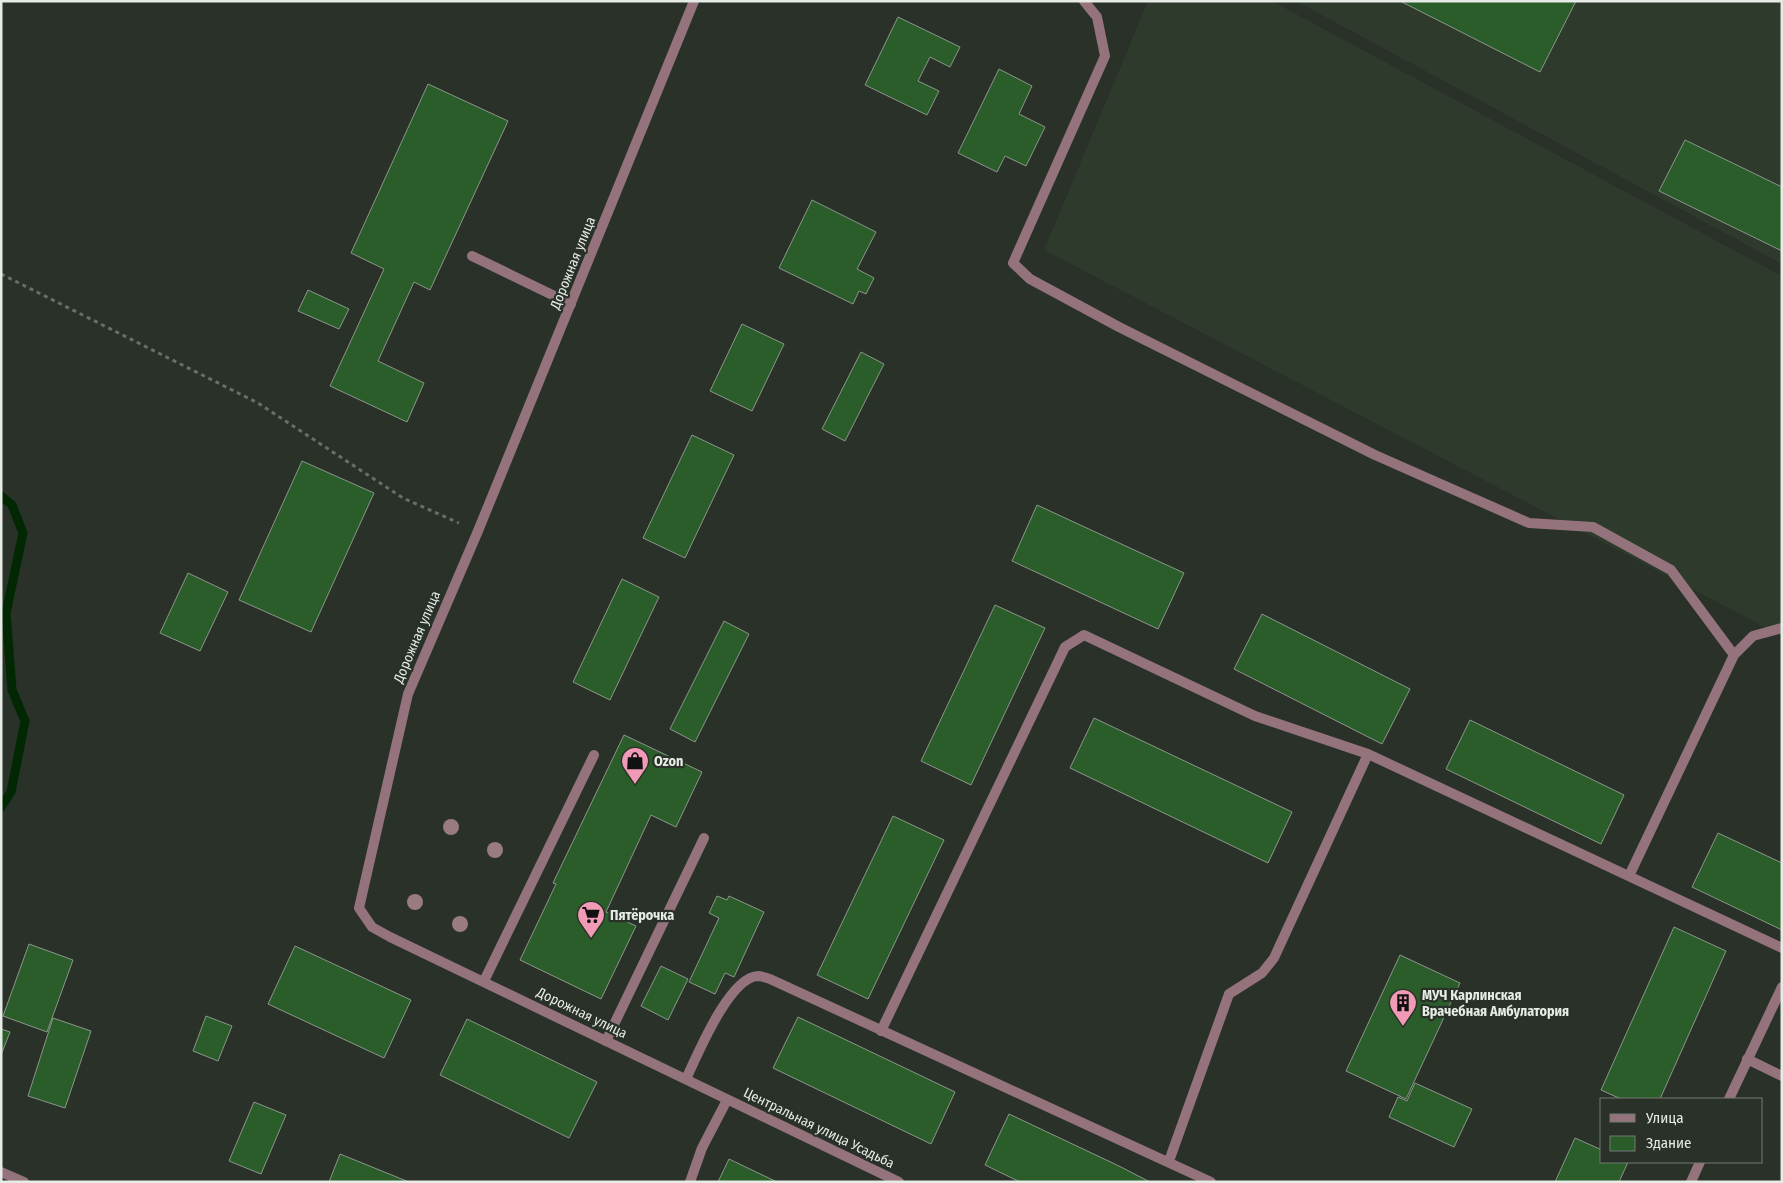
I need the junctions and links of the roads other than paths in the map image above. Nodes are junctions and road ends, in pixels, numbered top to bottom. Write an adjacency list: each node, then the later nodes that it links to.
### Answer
1 (694, 1): 4 (street, Дорожная улица)
2 (1084, 1): 6 (street)
3 (472, 256): 4 (street)
4 (571, 304): 12 (street, Дорожная улица)
5 (1782, 628): 6 (street)
6 (1734, 655): 10 (street)
7 (1368, 754): 10 (street); 14 (street); 21 (street)
8 (594, 755): 12 (street)
9 (704, 838): 15 (street)
10 (1629, 876): 11 (street)
11 (1782, 948)
12 (484, 981): 15 (street, Дорожная улица)
13 (1782, 987): 16 (street)
14 (881, 1030): 18 (street); 21 (street)
15 (606, 1040): 18 (street, Дорожная улица)
16 (1747, 1059): 17 (street); 19 (street)
17 (1782, 1076)
18 (686, 1079): 20 (street, Дорожная улица)
19 (1728, 1098)
20 (728, 1100): 25 (street); 26 (street, Центральная улица Усадьба)
21 (1169, 1161): 27 (street)
22 (1700, 1163): 28 (street)
23 (1, 1172): 24 (street)
24 (24, 1182)
25 (690, 1182)
26 (899, 1182)
27 (1211, 1182)
28 (1691, 1182)

